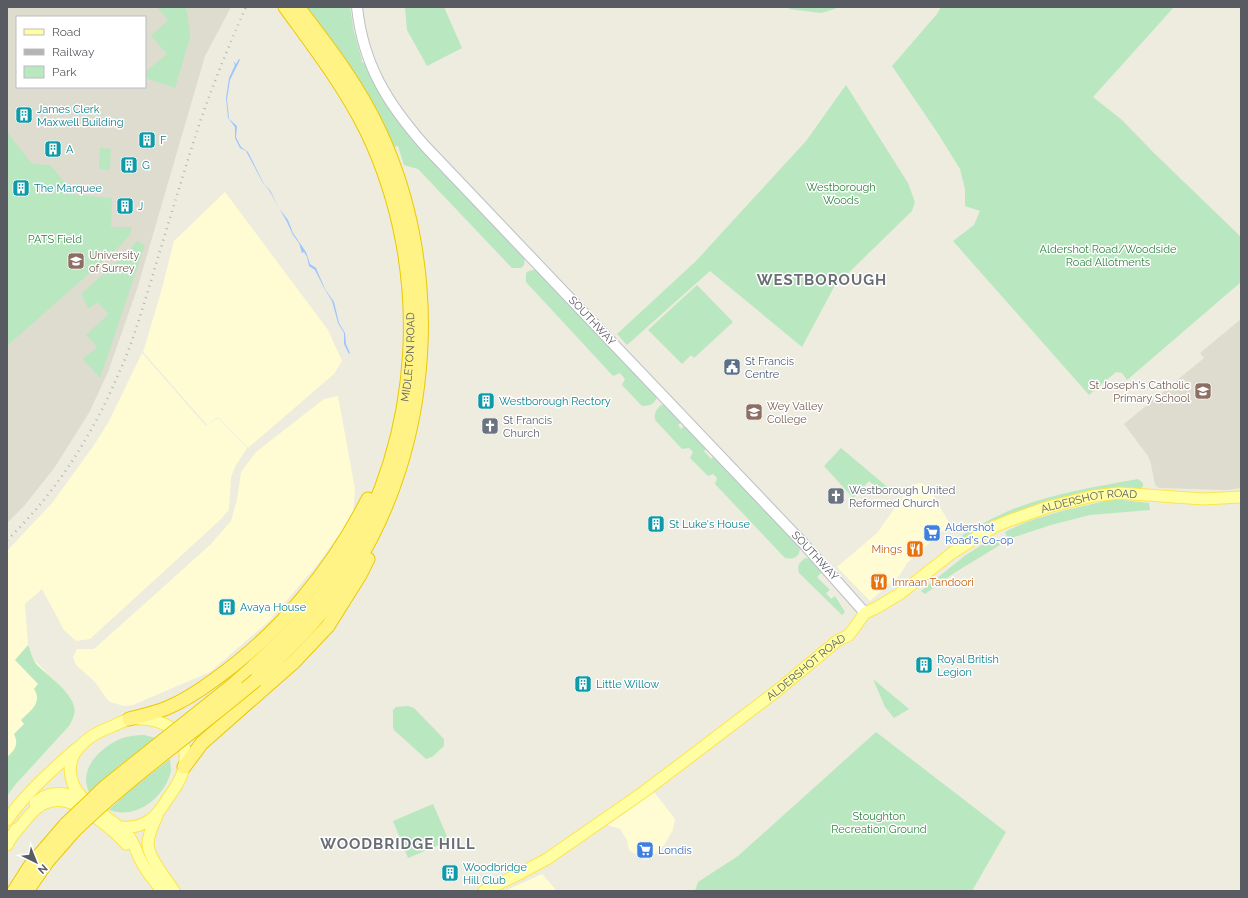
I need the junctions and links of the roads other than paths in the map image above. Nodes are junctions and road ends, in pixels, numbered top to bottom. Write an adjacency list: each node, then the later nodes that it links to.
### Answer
1 (285, 7): 4 (highway, MIDLETON ROAD)
2 (298, 7): 6 (highway, MIDLETON ROAD)
3 (357, 7): 7 (street, SOUTHWAY)
4 (403, 409): 8 (highway); 15 (highway, MIDLETON ROAD, bridge)
5 (1241, 497): 7 (main road, ALDERSHOT ROAD)
6 (387, 502): 10 (highway); 15 (highway, MIDLETON ROAD, bridge)
7 (865, 612): 23 (main road, ALDERSHOT ROAD)
8 (129, 719): 9 (main road); 10 (main road)
9 (78, 748): 11 (main road); 13 (main road)
10 (184, 767): 12 (main road)
11 (84, 800): 14 (main road); 16 (main road)
12 (160, 812): 14 (main road); 22 (main road)
13 (7, 820)
14 (120, 827): 18 (main road)
15 (70, 828): 19 (highway); 20 (highway)
16 (13, 835): 17 (main road); 18 (main road)
17 (7, 845)
18 (141, 861): 21 (main road)
19 (14, 891)
20 (27, 891)
21 (162, 891)
22 (174, 891)
23 (484, 891)

